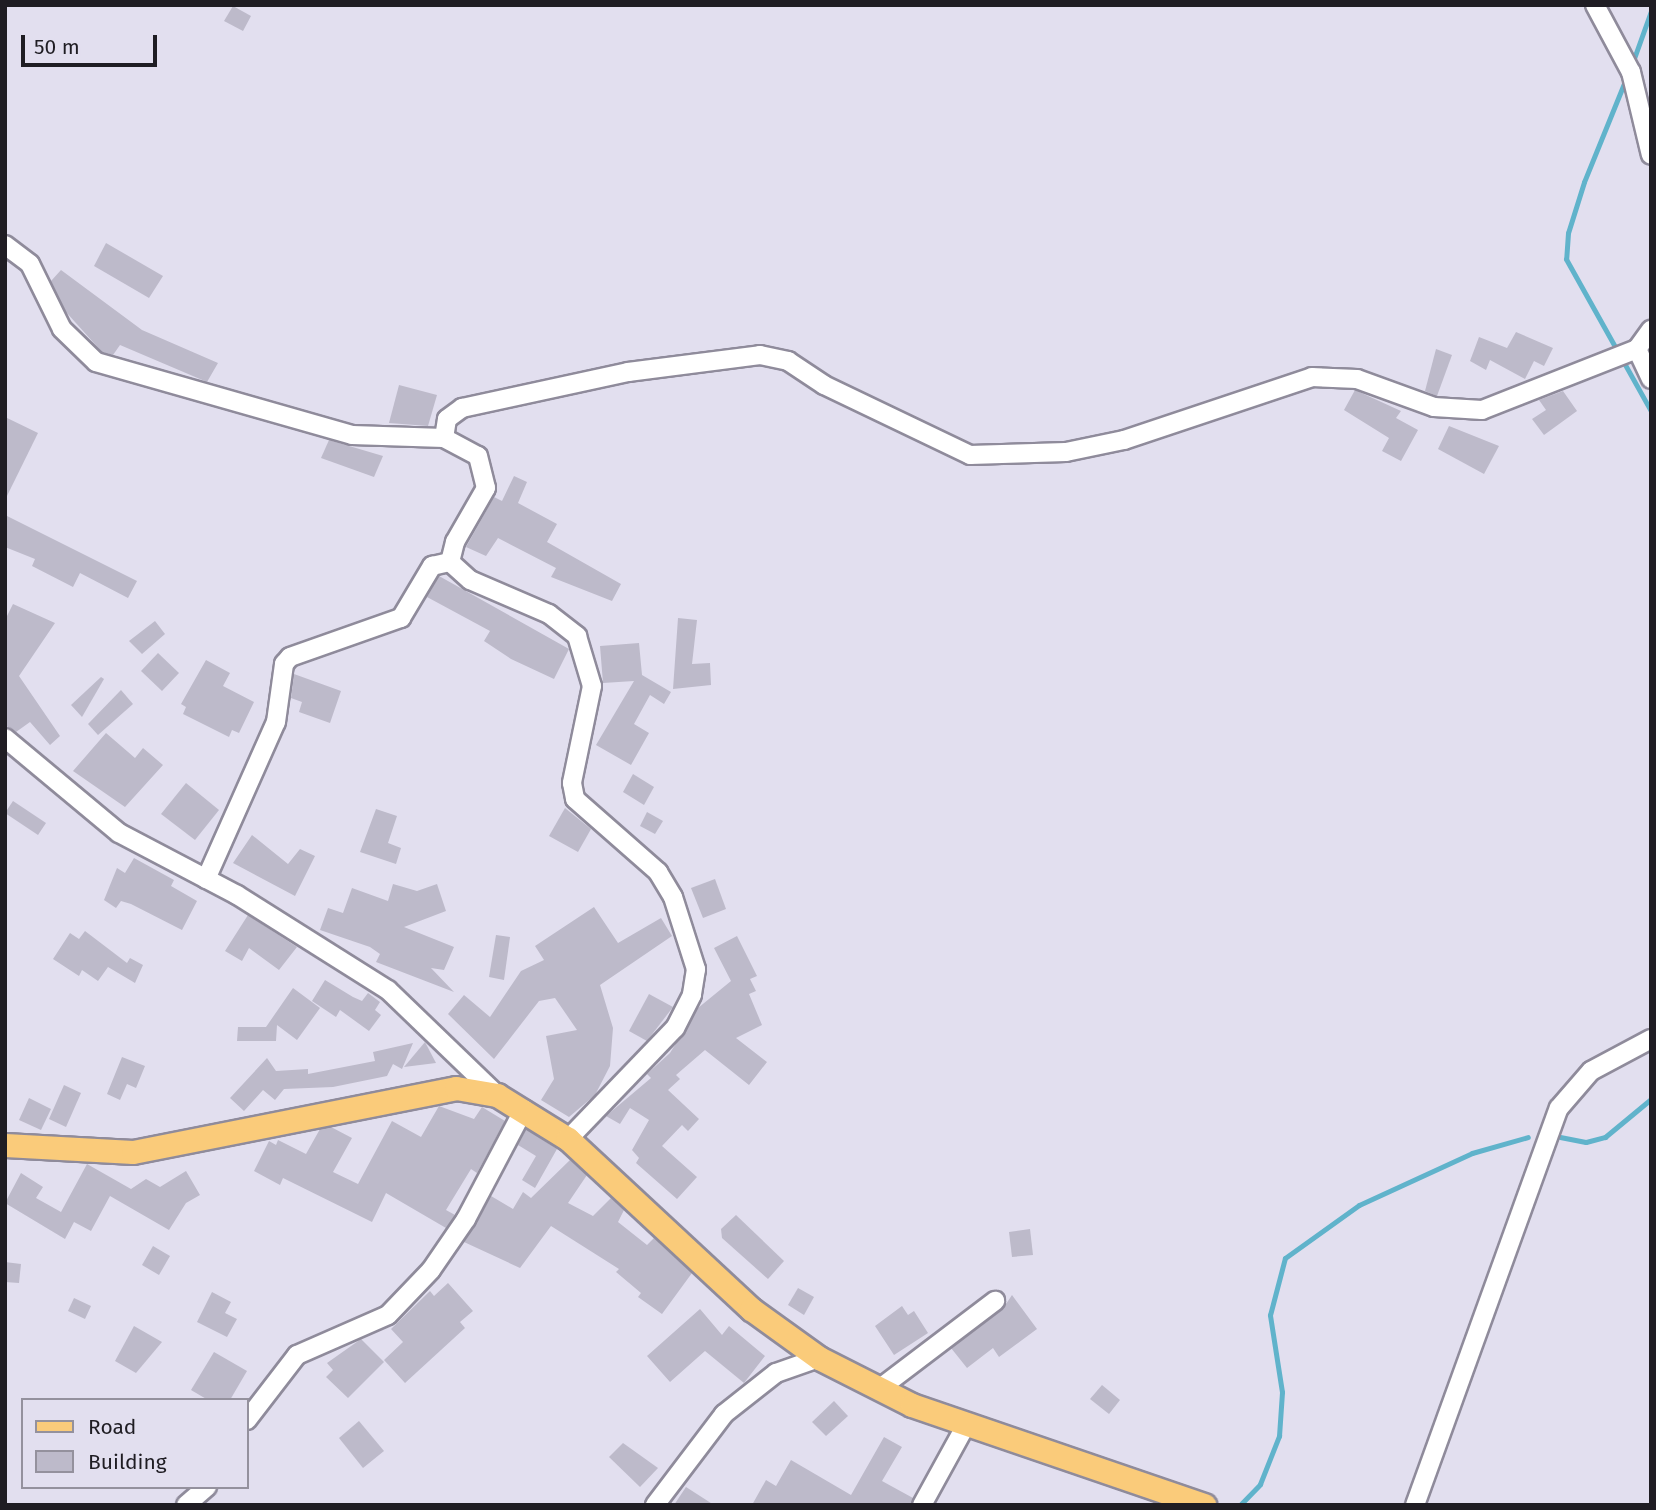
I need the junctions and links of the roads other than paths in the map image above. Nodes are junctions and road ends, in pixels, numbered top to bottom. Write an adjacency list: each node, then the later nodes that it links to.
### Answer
1 (1595, 5): 2 (street)
2 (1651, 155)
3 (5, 245): 7 (street)
4 (1651, 330): 5 (street)
5 (1637, 349): 6 (street); 7 (street)
6 (1651, 379)
7 (444, 438): 8 (street)
8 (450, 562): 10 (street); 14 (street)
9 (5, 738): 10 (street)
10 (206, 879): 12 (street)
11 (1651, 1039): 26 (street)
12 (498, 1094): 13 (main road); 15 (main road)
13 (524, 1109): 14 (main road); 19 (street)
14 (568, 1139): 17 (main road)
15 (5, 1145)
16 (995, 1301): 18 (street)
17 (819, 1358): 18 (main road); 23 (street)
18 (879, 1389): 20 (main road)
19 (248, 1419)
20 (966, 1425): 24 (street); 25 (main road)
21 (205, 1489): 22 (street)
22 (186, 1505)
23 (655, 1505)
24 (922, 1505)
25 (1204, 1505)
26 (1415, 1505)

